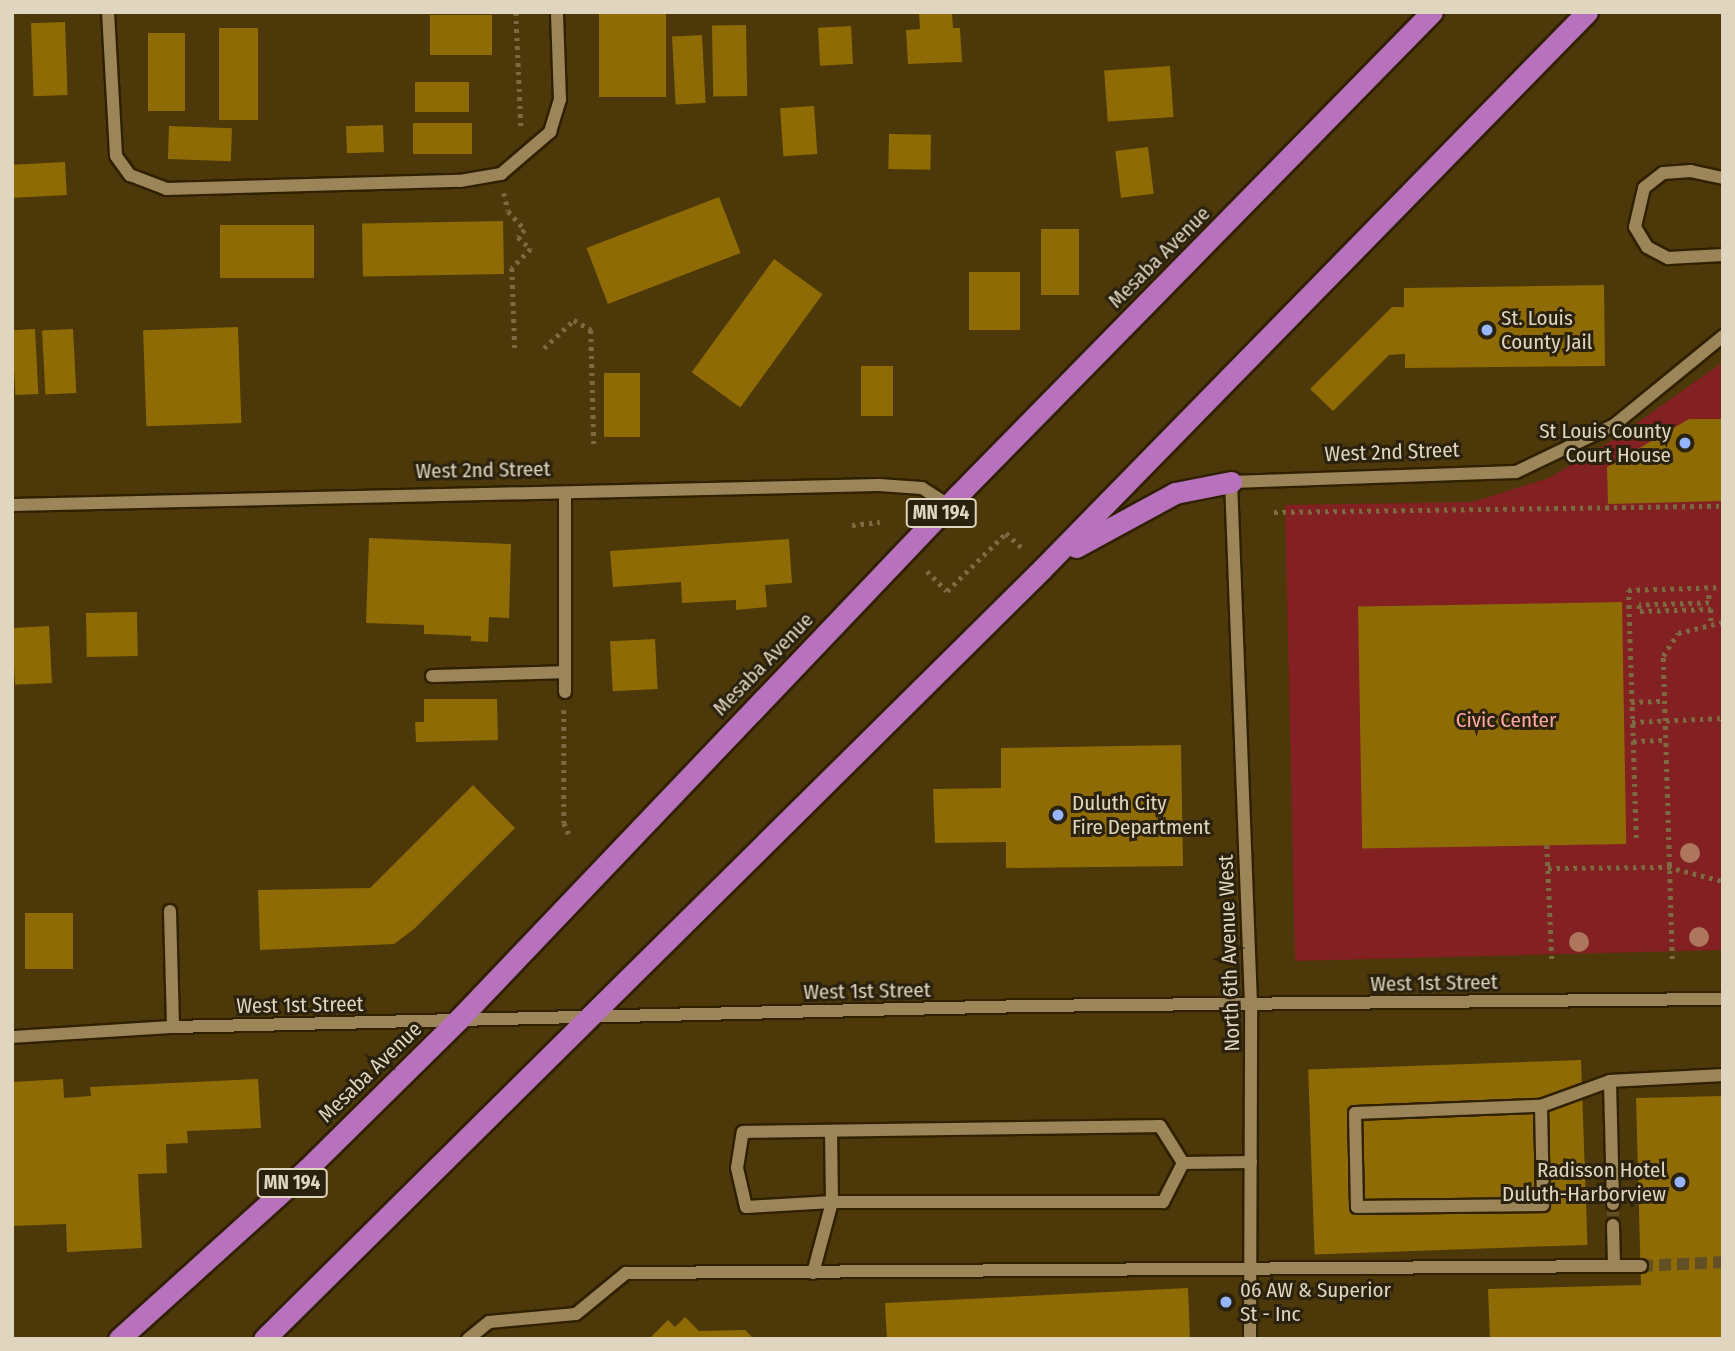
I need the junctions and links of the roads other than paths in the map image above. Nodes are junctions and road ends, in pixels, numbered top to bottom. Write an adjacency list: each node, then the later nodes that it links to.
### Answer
1 (108, 12): 2 (street)
2 (557, 12)
3 (1432, 12): 11 (highway, Mesaba Avenue / MN 194)
4 (1587, 12): 12 (highway)
5 (1723, 178): 6 (street)
6 (1723, 255)
7 (1723, 336): 8 (street, West 2nd Street)
8 (1231, 482): 12 (highway, West 2nd Street); 18 (street, North 6th Avenue West)
9 (565, 493): 10 (street, West 2nd Street); 11 (street, West 2nd Street); 13 (street)
10 (12, 505)
11 (948, 506): 20 (highway, Mesaba Avenue / MN 194)
12 (1042, 569): 19 (highway)
13 (565, 672): 14 (street); 15 (street)
14 (432, 677)
15 (565, 692)
16 (170, 911): 21 (street)
17 (1723, 999): 18 (street, West 1st Street)
18 (1251, 1004): 19 (street, West 1st Street); 27 (street, North 6th Avenue West)
19 (587, 1017): 20 (street, West 1st Street); 37 (highway)
20 (458, 1020): 21 (street, West 1st Street); 36 (highway, Mesaba Avenue / MN 194)
21 (173, 1027): 22 (street, West 1st Street)
22 (12, 1037)
23 (1723, 1075): 24 (street)
24 (1610, 1081): 25 (street); 30 (street)
25 (1541, 1106): 25 (street)
26 (831, 1131): 28 (street); 29 (street); 29 (street)
27 (1251, 1162): 28 (street); 34 (street, North 6th Avenue West)
28 (1183, 1163): 29 (street)
29 (832, 1202): 35 (street)
30 (1613, 1204)
31 (1613, 1225): 32 (street)
32 (1614, 1266): 33 (street); 34 (street)
33 (1640, 1266)
34 (1251, 1271): 35 (street); 39 (street, North 6th Avenue West)
35 (813, 1273): 38 (street)
36 (119, 1339)
37 (264, 1339)
38 (468, 1339)
39 (1250, 1339)

